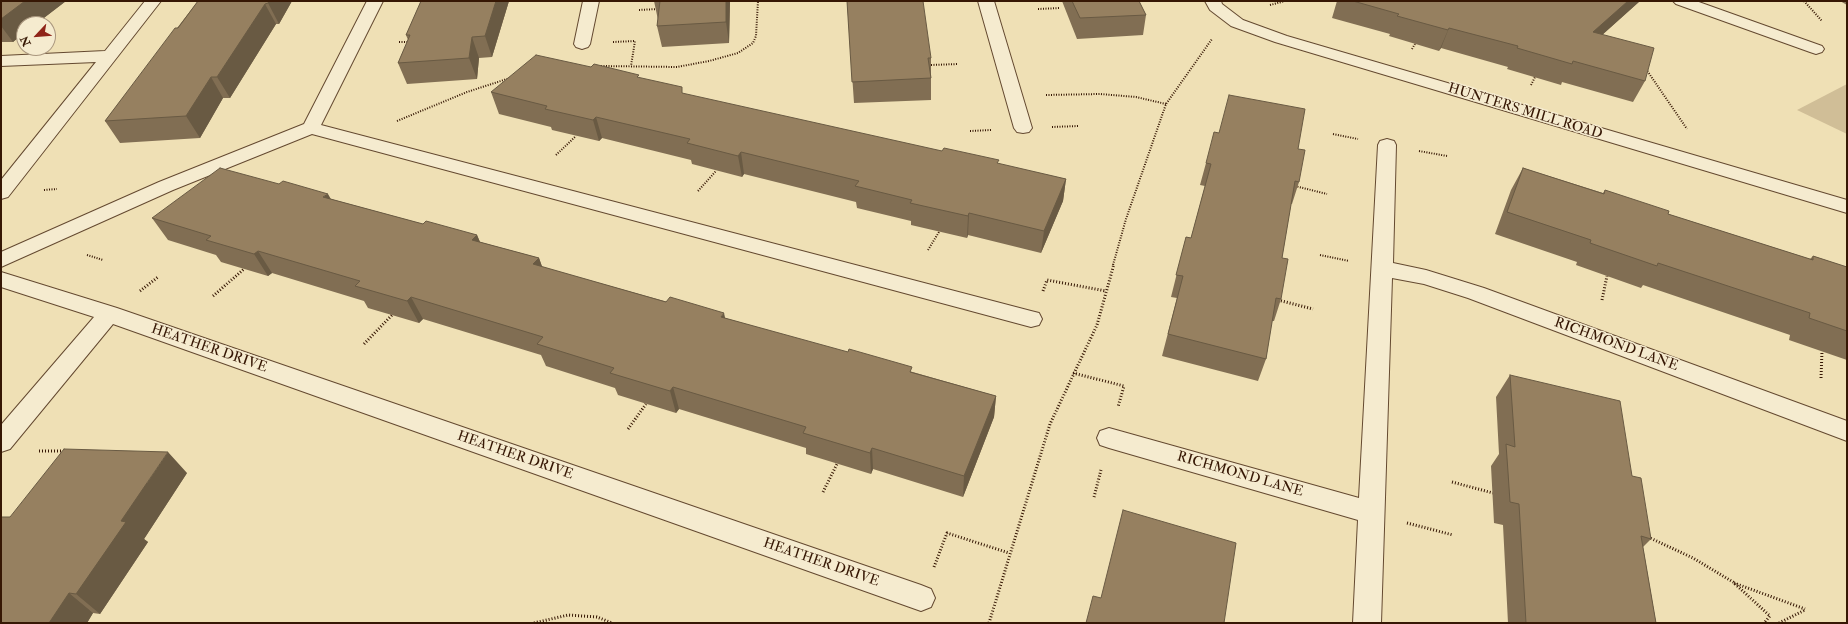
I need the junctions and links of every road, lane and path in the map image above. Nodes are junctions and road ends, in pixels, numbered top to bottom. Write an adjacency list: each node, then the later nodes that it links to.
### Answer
1 (153, 1): 20 (street)
2 (375, 1): 31 (street)
3 (591, 1): 18 (street)
4 (758, 1): 25 (path)
5 (986, 1): 32 (street)
6 (1213, 1): 13 (street, HUNTERS MILL ROAD)
7 (1682, 1): 19 (street)
8 (1804, 1): 14 (path)
9 (1060, 8): 11 (path)
10 (660, 9): 12 (path)
11 (1038, 9)
12 (639, 10)
13 (1229, 17): 29 (path); 42 (street, HUNTERS MILL ROAD)
14 (1823, 22)
15 (635, 40): 25 (path)
16 (413, 41): 17 (path)
17 (399, 42)
18 (582, 44)
19 (1816, 49)
20 (109, 56): 21 (street); 40 (street)
21 (1, 61)
22 (958, 64): 23 (path)
23 (931, 65)
24 (595, 66): 25 (path)
25 (631, 66)
26 (1642, 66): 33 (path)
27 (515, 76): 30 (path)
28 (1059, 95): 29 (path)
29 (1166, 104): 53 (path)
30 (394, 122)
31 (311, 128): 46 (street); 60 (street)
32 (1023, 128)
33 (1691, 135)
34 (576, 136): 36 (path)
35 (1387, 145): 48 (street)
36 (556, 155)
37 (716, 171): 39 (path)
38 (1295, 186): 41 (path)
39 (698, 192)
40 (1, 193)
41 (1327, 194)
42 (1847, 207)
43 (939, 232): 44 (path)
44 (928, 250)
45 (83, 254): 47 (path)
46 (1, 260)
47 (104, 260)
48 (1383, 268): 68 (street, RICHMOND LANE); 75 (street)
49 (244, 269): 54 (path)
50 (1606, 276): 56 (path)
51 (1, 279): 58 (street, HEATHER DRIVE)
52 (1047, 280): 53 (path)
53 (1106, 291): 63 (path)
54 (213, 296)
55 (1277, 300): 57 (path)
56 (1602, 300)
57 (1313, 308)
58 (109, 314): 70 (street); 81 (street, HEATHER DRIVE)
59 (392, 315): 61 (path)
60 (1031, 319)
61 (364, 344)
62 (1822, 351): 64 (path)
63 (1073, 373): 65 (path); 79 (path)
64 (1821, 378)
65 (1124, 386)
66 (646, 404): 67 (path)
67 (628, 429)
68 (1847, 431)
69 (1109, 438): 75 (street, RICHMOND LANE)
70 (1, 442)
71 (837, 464): 73 (path)
72 (1452, 482): 74 (path)
73 (823, 492)
74 (1493, 493)
75 (1371, 512): 78 (path); 85 (street)
76 (947, 533): 79 (path)
77 (1641, 534): 80 (path)
78 (1453, 536)
79 (1009, 553): 84 (path)
80 (1732, 582): 86 (path); 87 (path)
81 (921, 598)
82 (534, 623): 83 (path)
83 (612, 623)
84 (989, 623)
85 (1367, 623)
86 (1764, 623)
87 (1779, 623)

